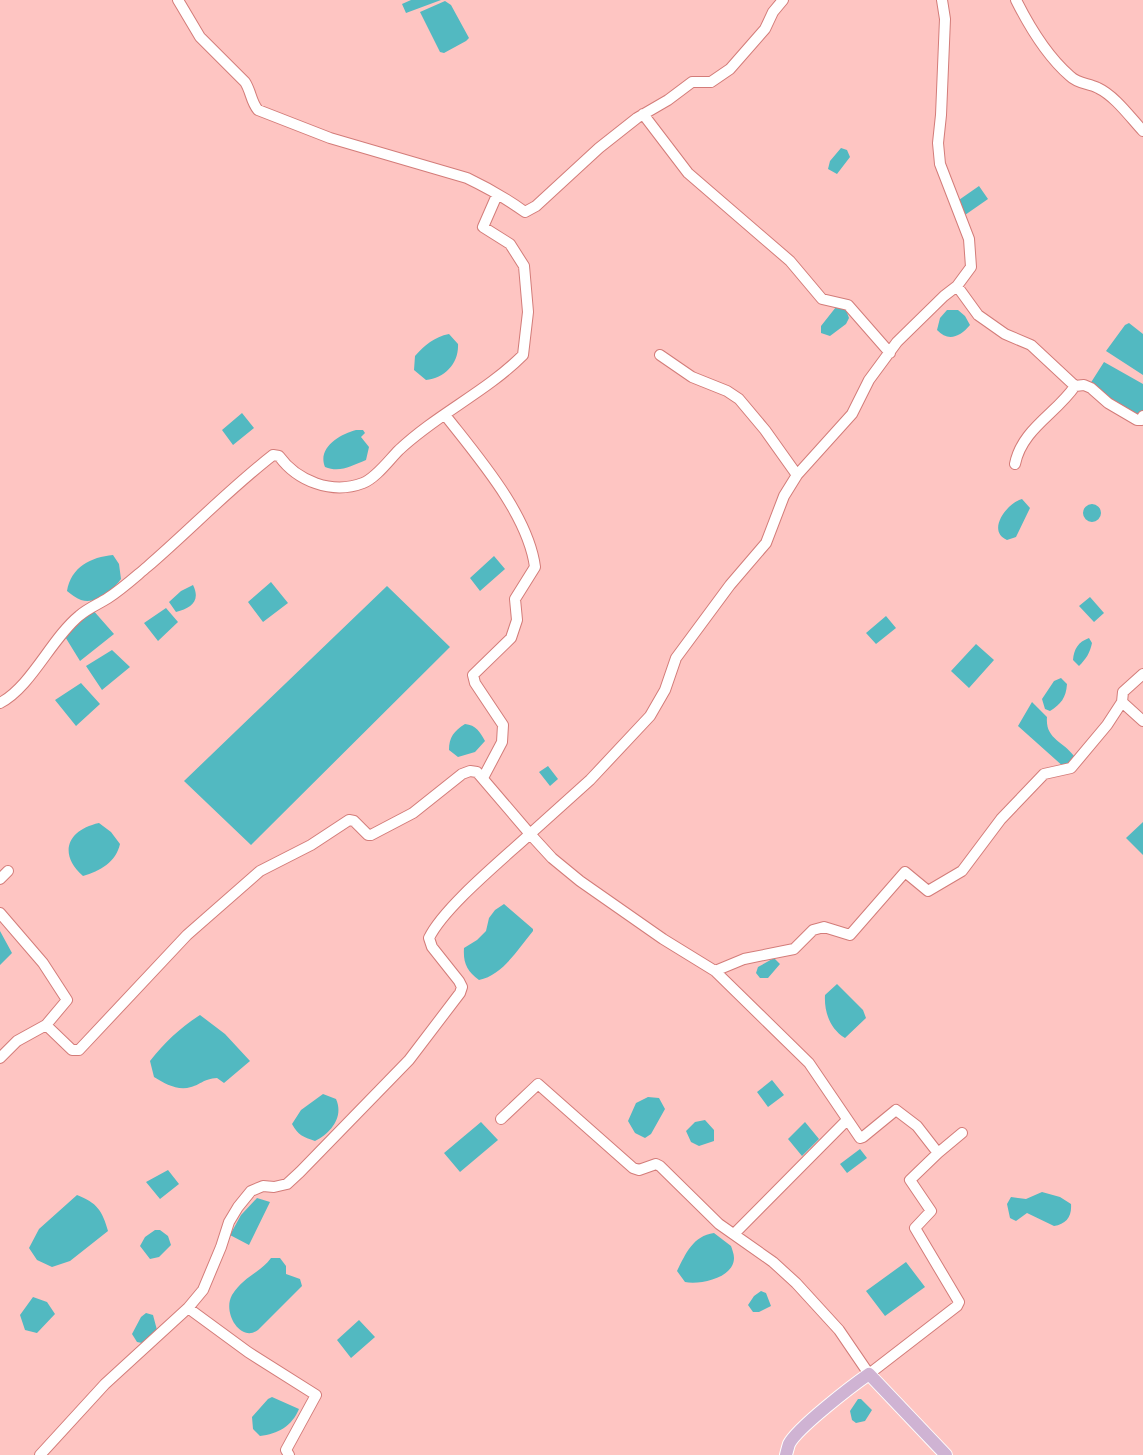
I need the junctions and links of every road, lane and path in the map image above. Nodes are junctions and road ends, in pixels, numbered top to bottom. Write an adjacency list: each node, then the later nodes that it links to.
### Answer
1 (178, 0): 7 (street)
2 (783, 0): 5 (street)
3 (942, 0): 8 (street)
4 (1016, 0): 6 (street)
5 (643, 114): 7 (street); 9 (street)
6 (1143, 131)
7 (497, 196): 12 (street)
8 (957, 286): 9 (street); 11 (street)
9 (890, 353): 15 (street)
10 (660, 355): 15 (street)
11 (1074, 386): 13 (street); 14 (street)
12 (444, 415): 18 (street); 20 (street)
13 (1143, 416)
14 (1015, 464)
15 (797, 475): 21 (street)
16 (1143, 674): 17 (street)
17 (1122, 702): 19 (street); 25 (street)
18 (0, 703)
19 (1143, 721)
20 (483, 778): 21 (street); 26 (street)
21 (530, 834): 25 (street); 33 (street)
22 (8, 871): 23 (street)
23 (0, 879)
24 (0, 913): 26 (street)
25 (715, 970): 29 (street)
26 (46, 1025): 27 (street)
27 (0, 1058)
28 (501, 1119): 32 (street)
29 (847, 1120): 31 (street); 32 (street)
30 (962, 1133): 31 (street)
31 (938, 1153): 34 (street)
32 (734, 1234): 34 (street)
33 (188, 1308): 35 (street); 36 (street)
34 (869, 1374): 37 (main road); 38 (main road)
35 (40, 1455)
36 (289, 1455)
37 (786, 1455)
38 (946, 1455)

